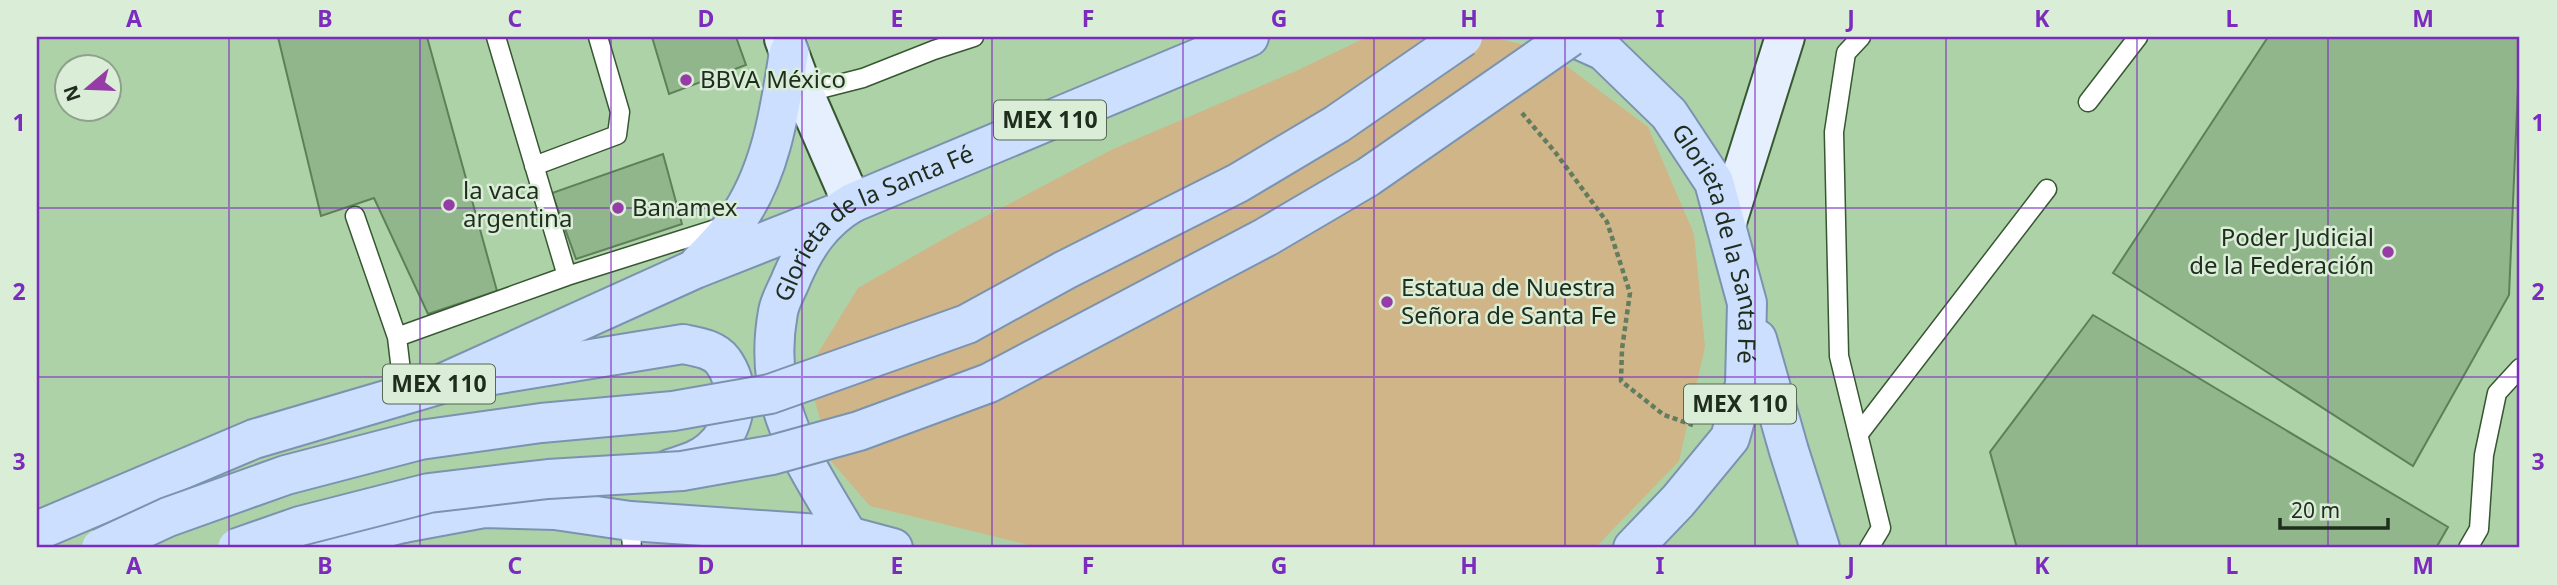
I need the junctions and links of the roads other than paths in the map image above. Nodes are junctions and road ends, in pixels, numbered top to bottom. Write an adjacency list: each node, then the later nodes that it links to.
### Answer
1 (496, 37): 13 (lane)
2 (598, 37): 13 (lane)
3 (974, 37): 11 (lane)
4 (1249, 37): 15 (main road, Glorieta de la Santa Fé / MEX 110)
5 (1463, 37): 31 (main road, bridge)
6 (1572, 37): 18 (main road, Glorieta de la Santa Fé / MEX 110); 32 (main road, bridge)
7 (1784, 37): 18 (main road)
8 (1861, 37): 26 (lane)
9 (2138, 37): 12 (lane)
10 (786, 44): 11 (main road); 17 (main road)
11 (804, 93): 15 (main road)
12 (2088, 103)
13 (534, 166): 20 (lane)
14 (2047, 189): 26 (lane)
15 (842, 209): 19 (main road, MEX 110); 30 (main road, Glorieta de la Santa Fé / MEX 110)
16 (355, 216): 22 (lane)
17 (736, 222): 19 (main road); 20 (lane)
18 (1726, 225): 21 (main road, Glorieta de la Santa Fé / MEX 110)
19 (695, 270): 24 (main road, MEX 110)
20 (567, 276): 22 (lane)
21 (1747, 303): 35 (main road, Glorieta de la Santa Fé / MEX 110); 36 (main road)
22 (397, 337): 25 (lane)
23 (2520, 368): 38 (lane)
24 (441, 384): 25 (main road, MEX 110); 27 (main road)
25 (404, 396): 28 (main road, MEX 110)
26 (1858, 435): 37 (lane)
27 (403, 523): 29 (main road); 33 (main road)
28 (37, 531)
29 (631, 535): 30 (main road)
30 (848, 536): 34 (main road)
31 (101, 548)
32 (237, 548)
33 (309, 548)
34 (893, 548)
35 (1633, 548)
36 (1820, 548)
37 (1869, 548)
38 (2468, 548)

